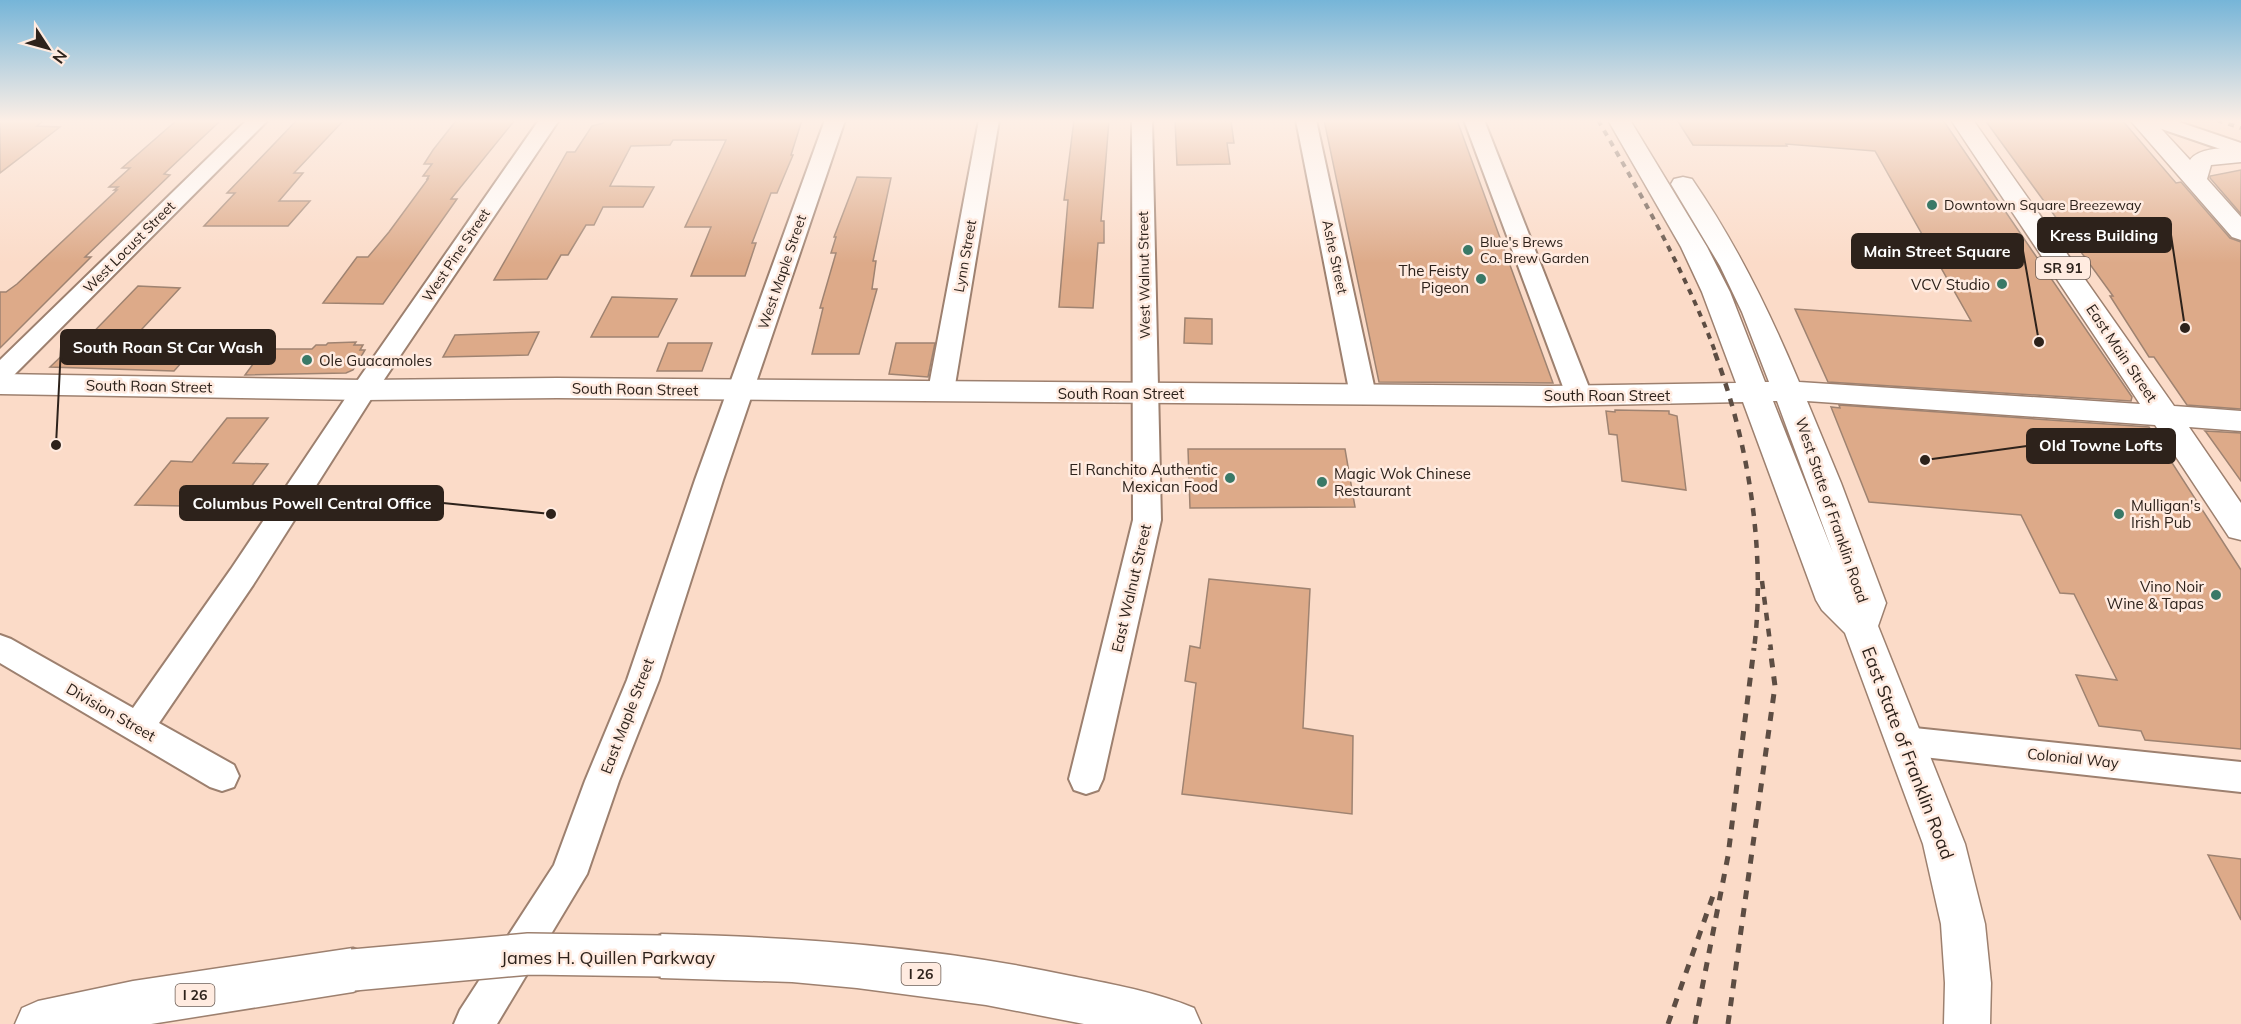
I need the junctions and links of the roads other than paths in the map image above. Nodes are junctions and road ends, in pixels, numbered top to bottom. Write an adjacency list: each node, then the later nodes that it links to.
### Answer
1 (209, 168): 15 (street, West Locust Street)
2 (516, 168): 17 (street, West Pine Street)
3 (818, 168): 18 (street, West Maple Street)
4 (981, 168): 19 (street, Lynn Street)
5 (1143, 168): 21 (street, West Walnut Street)
6 (1316, 168): 23 (street, Ashe Street)
7 (1492, 168): 24 (street)
8 (1647, 168): 22 (main road, West State of Franklin Road)
9 (1672, 168): 20 (main road, West State of Franklin Road)
10 (1995, 168): 25 (main road, East Main Street / SR 91)
11 (2183, 168): 13 (main road)
12 (2197, 168): 13 (main road)
13 (2194, 180): 14 (main road)
14 (2241, 232)
15 (0, 374)
16 (0, 384): 17 (main road, South Roan Street)
17 (364, 390): 18 (main road, South Roan Street); 30 (street, West Pine Street)
18 (741, 390): 19 (main road, South Roan Street); 36 (street, East Maple Street)
19 (941, 392): 21 (main road, South Roan Street)
20 (1789, 392): 22 (main road, South Roan Street); 25 (main road, South Roan Street); 28 (main road, West State of Franklin Road)
21 (1145, 393): 23 (main road, South Roan Street); 34 (street, East Walnut Street)
22 (1755, 393): 24 (main road, South Roan Street); 28 (main road, West State of Franklin Road)
23 (1364, 395): 24 (main road, South Roan Street)
24 (1579, 396)
25 (2164, 416): 26 (main road, South Roan Street); 27 (main road, East Main Street / SR 91)
26 (2241, 421)
27 (2241, 528)
28 (1860, 626): 31 (main road, East State of Franklin Road)
29 (0, 648): 30 (street, Division Street)
30 (138, 728): 32 (street, Division Street)
31 (1905, 741): 33 (street, Colonial Way); 38 (main road, East State of Franklin Road)
32 (222, 776)
33 (2241, 777)
34 (1086, 779)
35 (38, 1024): 37 (main road, James H. Quillen Parkway / I 26, bridge)
36 (474, 1024)
37 (1178, 1024)
38 (1968, 1024)

